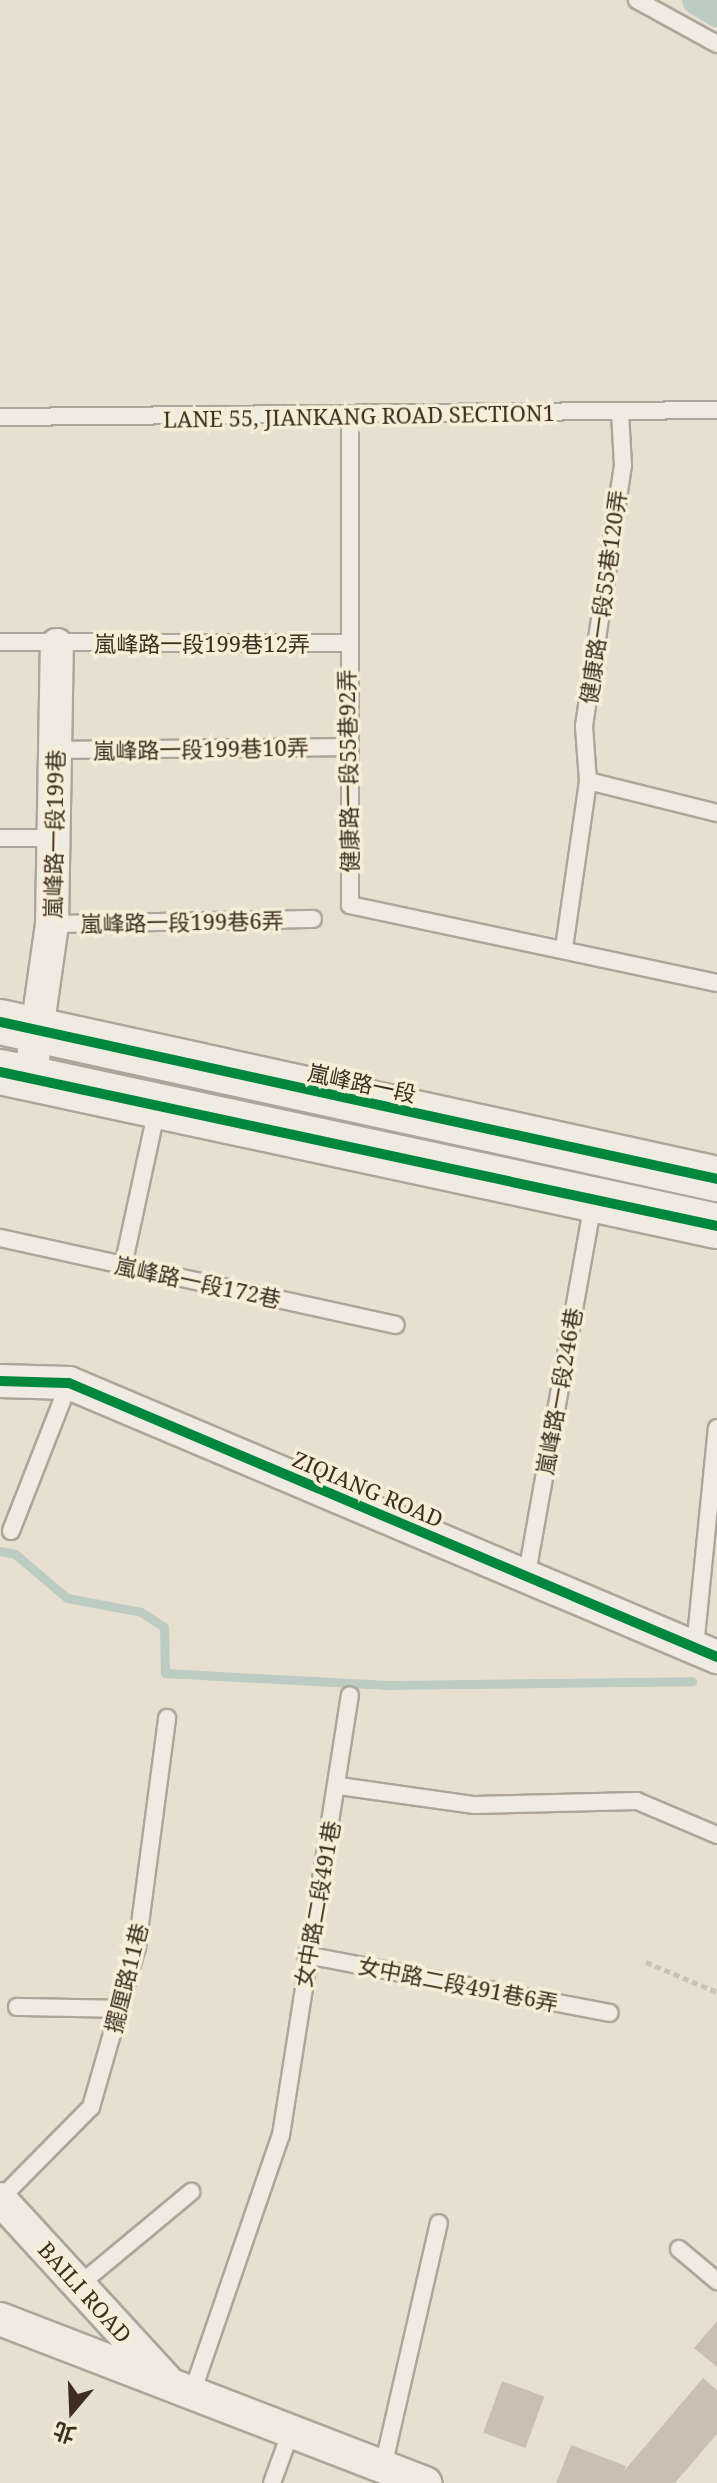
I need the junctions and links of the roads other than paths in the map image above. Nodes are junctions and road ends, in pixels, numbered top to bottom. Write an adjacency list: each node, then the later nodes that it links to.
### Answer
1 (637, 0): 2 (lane)
2 (717, 44)
3 (717, 410): 4 (lane, LANE 55, JIANKANG ROAD SECTION1)
4 (620, 413): 6 (lane, LANE 55, JIANKANG ROAD SECTION1); 12 (lane, 健康路一段55巷120弄)
5 (0, 417): 6 (lane, LANE 55, JIANKANG ROAD SECTION1)
6 (350, 418): 8 (lane, 健康路一段55巷92弄)
7 (0, 642): 9 (lane)
8 (347, 643): 9 (lane, 嵐峰路一段199巷12弄); 10 (lane, 健康路一段55巷92弄)
9 (57, 645): 11 (street, 嵐峰路一段199巷)
10 (346, 747): 11 (lane, 嵐峰路一段199巷10弄); 18 (lane, 健康路一段55巷92弄)
11 (56, 750): 15 (street, 嵐峰路一段199巷)
12 (588, 781): 13 (lane); 18 (lane, 健康路一段55巷120弄)
13 (717, 813)
14 (0, 838): 15 (lane)
15 (55, 838): 17 (street, 嵐峰路一段199巷)
16 (313, 919): 17 (lane, 嵐峰路一段199巷6弄)
17 (52, 924): 20 (street, 嵐峰路一段199巷)
18 (564, 948): 19 (lane)
19 (717, 983)
20 (20, 1026): 21 (street, 嵐峰路一段199巷); 23 (main road, 嵐峰路一段)
21 (15, 1076): 22 (main road)
22 (157, 1108): 24 (main road); 27 (lane)
23 (717, 1179)
24 (593, 1203): 25 (main road); 33 (lane, 嵐峰路一段246巷)
25 (717, 1226)
26 (0, 1238): 27 (lane, 嵐峰路一段172巷)
27 (123, 1266): 28 (lane, 嵐峰路一段172巷)
28 (396, 1325)
29 (0, 1381): 30 (street, ZIQIANG ROAD)
30 (69, 1383): 32 (lane); 33 (street, ZIQIANG ROAD)
31 (717, 1428): 34 (lane)
32 (11, 1531)
33 (526, 1579): 34 (street, ZIQIANG ROAD)
34 (706, 1652)
35 (350, 1695): 37 (lane, 女中路二段491巷)
36 (167, 1718): 41 (lane, 擺厘路11巷)
37 (339, 1786): 38 (lane); 39 (lane, 女中路二段491巷)
38 (717, 1835)
39 (306, 1955): 42 (lane, 女中路二段491巷6弄); 50 (lane, 女中路二段491巷)
40 (17, 2007): 41 (lane)
41 (119, 2009): 44 (lane, 擺厘路11巷)
42 (610, 2013)
43 (191, 2192): 48 (lane)
44 (0, 2199): 48 (street, BAILI ROAD)
45 (439, 2223): 52 (lane)
46 (679, 2249): 47 (lane)
47 (717, 2281)
48 (79, 2285): 50 (street, BAILI ROAD)
49 (0, 2319): 50 (street)
50 (181, 2389): 51 (street)
51 (291, 2431): 52 (street); 53 (lane)
52 (383, 2467): 54 (street)
53 (272, 2483)
54 (425, 2483)

